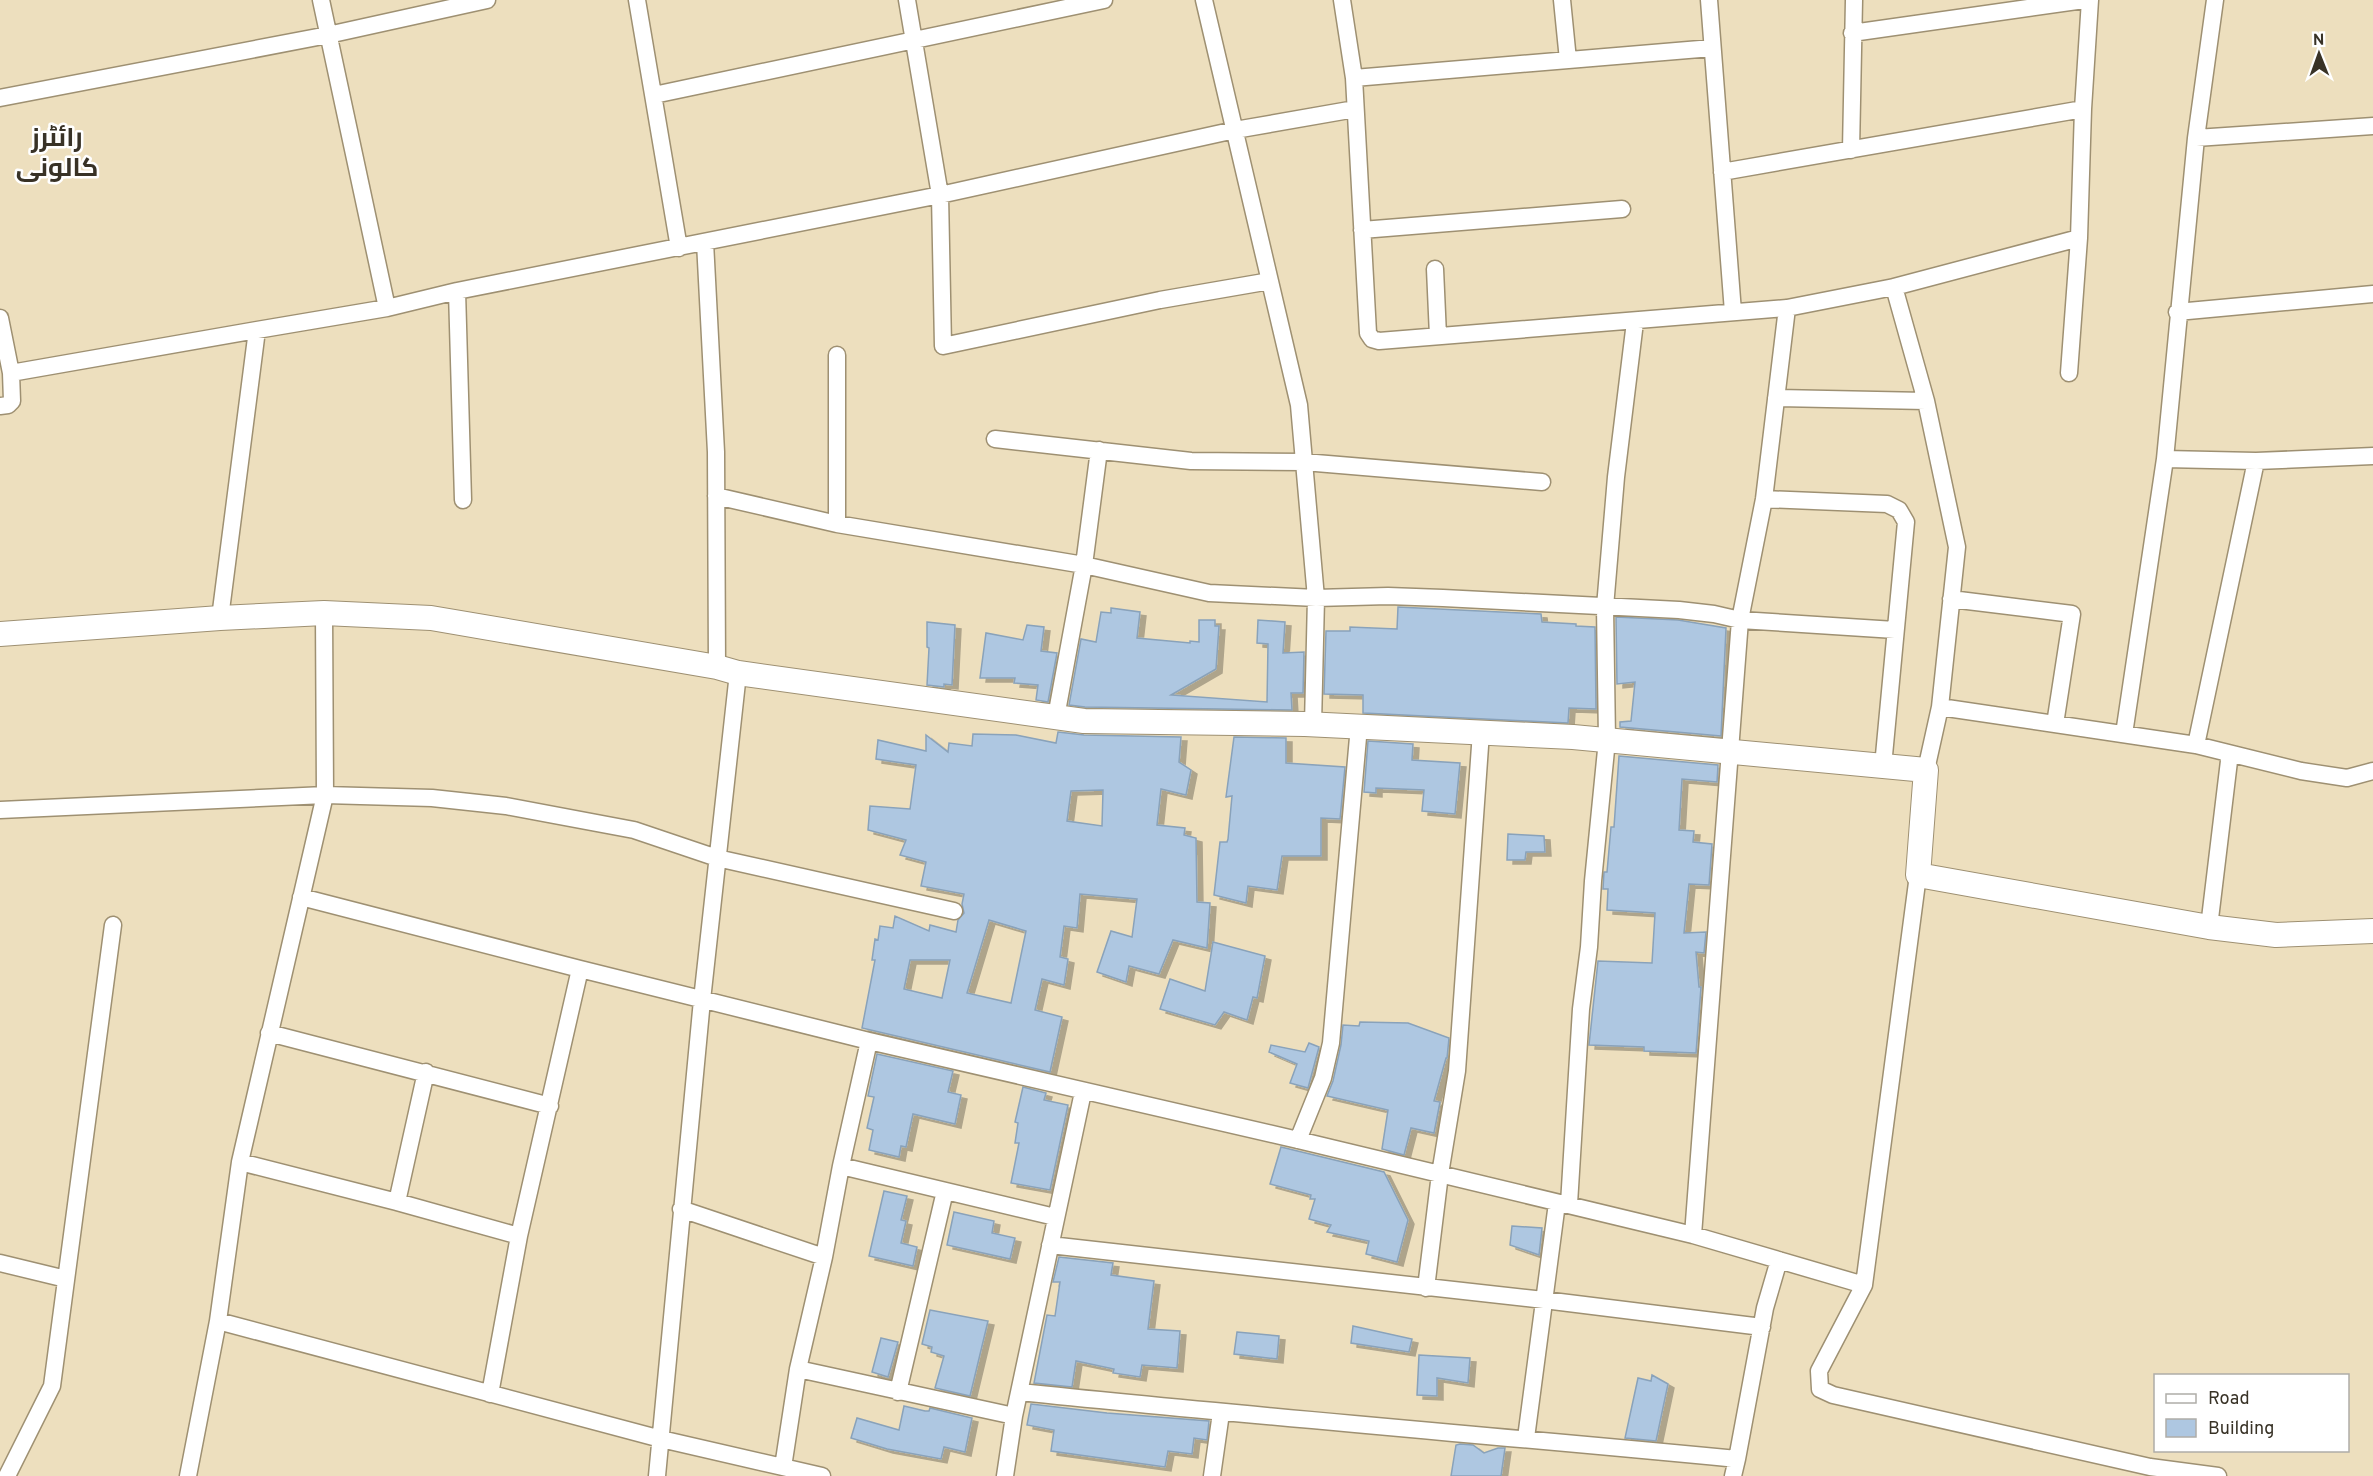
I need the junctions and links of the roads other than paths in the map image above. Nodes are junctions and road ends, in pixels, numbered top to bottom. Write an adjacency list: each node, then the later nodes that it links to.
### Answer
1 (321, 0): 15 (street)
2 (487, 0): 15 (street)
3 (637, 0): 20 (street)
4 (907, 0): 16 (street)
5 (1104, 0): 16 (street)
6 (1204, 0): 25 (street)
7 (1342, 0): 19 (street)
8 (1562, 0): 18 (street)
9 (1709, 0): 17 (street)
10 (1854, 0): 14 (street)
11 (2084, 0): 14 (street)
12 (2090, 0): 23 (street)
13 (2215, 0): 26 (street)
14 (1852, 33): 27 (street)
15 (328, 35): 21 (street); 40 (street)
16 (913, 39): 20 (street); 29 (street)
17 (1712, 48): 18 (street); 28 (street)
18 (1568, 60): 19 (street)
19 (1354, 78): 22 (street)
20 (654, 95): 34 (street)
21 (0, 98)
22 (1355, 109): 25 (street); 31 (street)
23 (2083, 109): 27 (street); 32 (street)
24 (2373, 126): 26 (street)
25 (1234, 130): 29 (street); 36 (street)
26 (2196, 138): 43 (street)
27 (1851, 150): 28 (street)
28 (1722, 172): 42 (street)
29 (940, 195): 33 (street); 36 (street)
30 (1622, 209): 31 (street)
31 (1362, 230): 47 (street)
32 (2079, 238): 37 (street); 50 (street)
33 (705, 242): 34 (street); 61 (street)
34 (679, 248): 38 (street)
35 (1435, 269): 47 (street)
36 (1270, 280): 59 (street)
37 (1894, 287): 41 (street); 52 (street)
38 (457, 291): 40 (street); 63 (street)
39 (2373, 294): 43 (street)
40 (387, 308): 46 (street)
41 (1787, 308): 42 (street); 51 (street)
42 (1733, 312): 45 (street)
43 (2177, 312): 57 (street)
44 (0, 318): 49 (street)
45 (1635, 322): 47 (street); 68 (street)
46 (257, 330): 49 (street); 70 (street)
47 (1438, 336)
48 (837, 355): 64 (street)
49 (10, 373): 53 (street)
50 (2069, 373)
51 (1776, 398): 52 (street); 62 (street)
52 (1926, 401): 67 (street)
53 (0, 405)
54 (995, 439): 55 (street)
55 (1099, 450): 59 (street); 65 (street)
56 (2373, 456): 58 (street)
57 (2164, 459): 58 (street); 81 (street)
58 (2256, 461): 83 (street)
59 (1304, 462): 60 (street); 66 (street)
60 (1542, 482)
61 (716, 496): 64 (street); 74 (street)
62 (1764, 499): 71 (street); 72 (street)
63 (464, 500)
64 (837, 524): 65 (street)
65 (1084, 566): 66 (street); 76 (street)
66 (1316, 598): 68 (street); 77 (street)
67 (1951, 599): 75 (street); 78 (street)
68 (1605, 607): 71 (street); 82 (street)
69 (324, 614): 70 (street); 74 (street); 89 (street)
70 (220, 618): 73 (street)
71 (1740, 620): 72 (street); 84 (street)
72 (1895, 630): 86 (street)
73 (0, 634)
74 (728, 670): 76 (street); 91 (street)
75 (1940, 707): 78 (street); 87 (street)
76 (1056, 717): 77 (street)
77 (1313, 724): 79 (street)
78 (2055, 724): 81 (street)
79 (1359, 726): 80 (street); 105 (street)
80 (1481, 732): 82 (street); 108 (street)
81 (2124, 734): 83 (street)
82 (1607, 740): 84 (street); 111 (street)
83 (2196, 745): 85 (street)
84 (1729, 752): 86 (street); 114 (street)
85 (2228, 754): 88 (street); 96 (street)
86 (1882, 766): 87 (street)
87 (1926, 770): 92 (street)
88 (2373, 771)
89 (325, 795): 90 (street); 91 (street); 93 (street)
90 (0, 810)
91 (717, 858): 94 (street); 99 (street)
92 (1918, 875): 96 (street); 121 (street)
93 (301, 897): 98 (street); 100 (street)
94 (954, 910)
95 (113, 925): 120 (street)
96 (2209, 927): 97 (street)
97 (2373, 931)
98 (580, 969): 99 (street); 104 (street)
99 (702, 1000): 101 (street); 112 (street)
100 (269, 1033): 102 (street); 106 (street)
101 (869, 1041): 103 (street); 107 (street)
102 (426, 1072): 104 (street); 110 (street)
103 (1083, 1092): 105 (street); 113 (street)
104 (550, 1106): 115 (street)
105 (1298, 1140): 108 (street)
106 (240, 1162): 110 (street); 124 (street)
107 (841, 1166): 109 (street); 117 (street)
108 (1440, 1174): 111 (street); 122 (street)
109 (945, 1191): 113 (street); 127 (street)
110 (397, 1202): 115 (street)
111 (1563, 1204): 114 (street); 123 (street)
112 (681, 1209): 117 (street); 133 (street)
113 (1055, 1216): 116 (street)
114 (1693, 1235): 118 (street)
115 (519, 1236): 129 (street)
116 (1050, 1245): 122 (street); 128 (street)
117 (824, 1257): 126 (street)
118 (1779, 1260): 121 (street); 125 (street)
119 (0, 1263): 120 (street)
120 (66, 1278): 137 (street)
121 (1864, 1285): 136 (street)
122 (1426, 1288): 123 (street)
123 (1544, 1300): 125 (street); 132 (street)
124 (218, 1321): 129 (street); 138 (street)
125 (1762, 1327): 134 (street)
126 (798, 1369): 127 (street); 135 (street)
127 (898, 1392): 131 (street)
128 (1020, 1392): 130 (street); 131 (street)
129 (490, 1394): 133 (street)
130 (1221, 1413): 132 (street); 142 (street)
131 (1014, 1416): 141 (street)
132 (1526, 1438): 134 (street)
133 (662, 1439): 135 (street); 139 (street)
134 (1737, 1459): 143 (street)
135 (783, 1467): 140 (street)
136 (2150, 1471): 144 (street)
137 (8, 1476)
138 (188, 1476)
139 (657, 1476)
140 (822, 1476)
141 (1005, 1476)
142 (1212, 1476)
143 (1733, 1476)
144 (2218, 1476)

